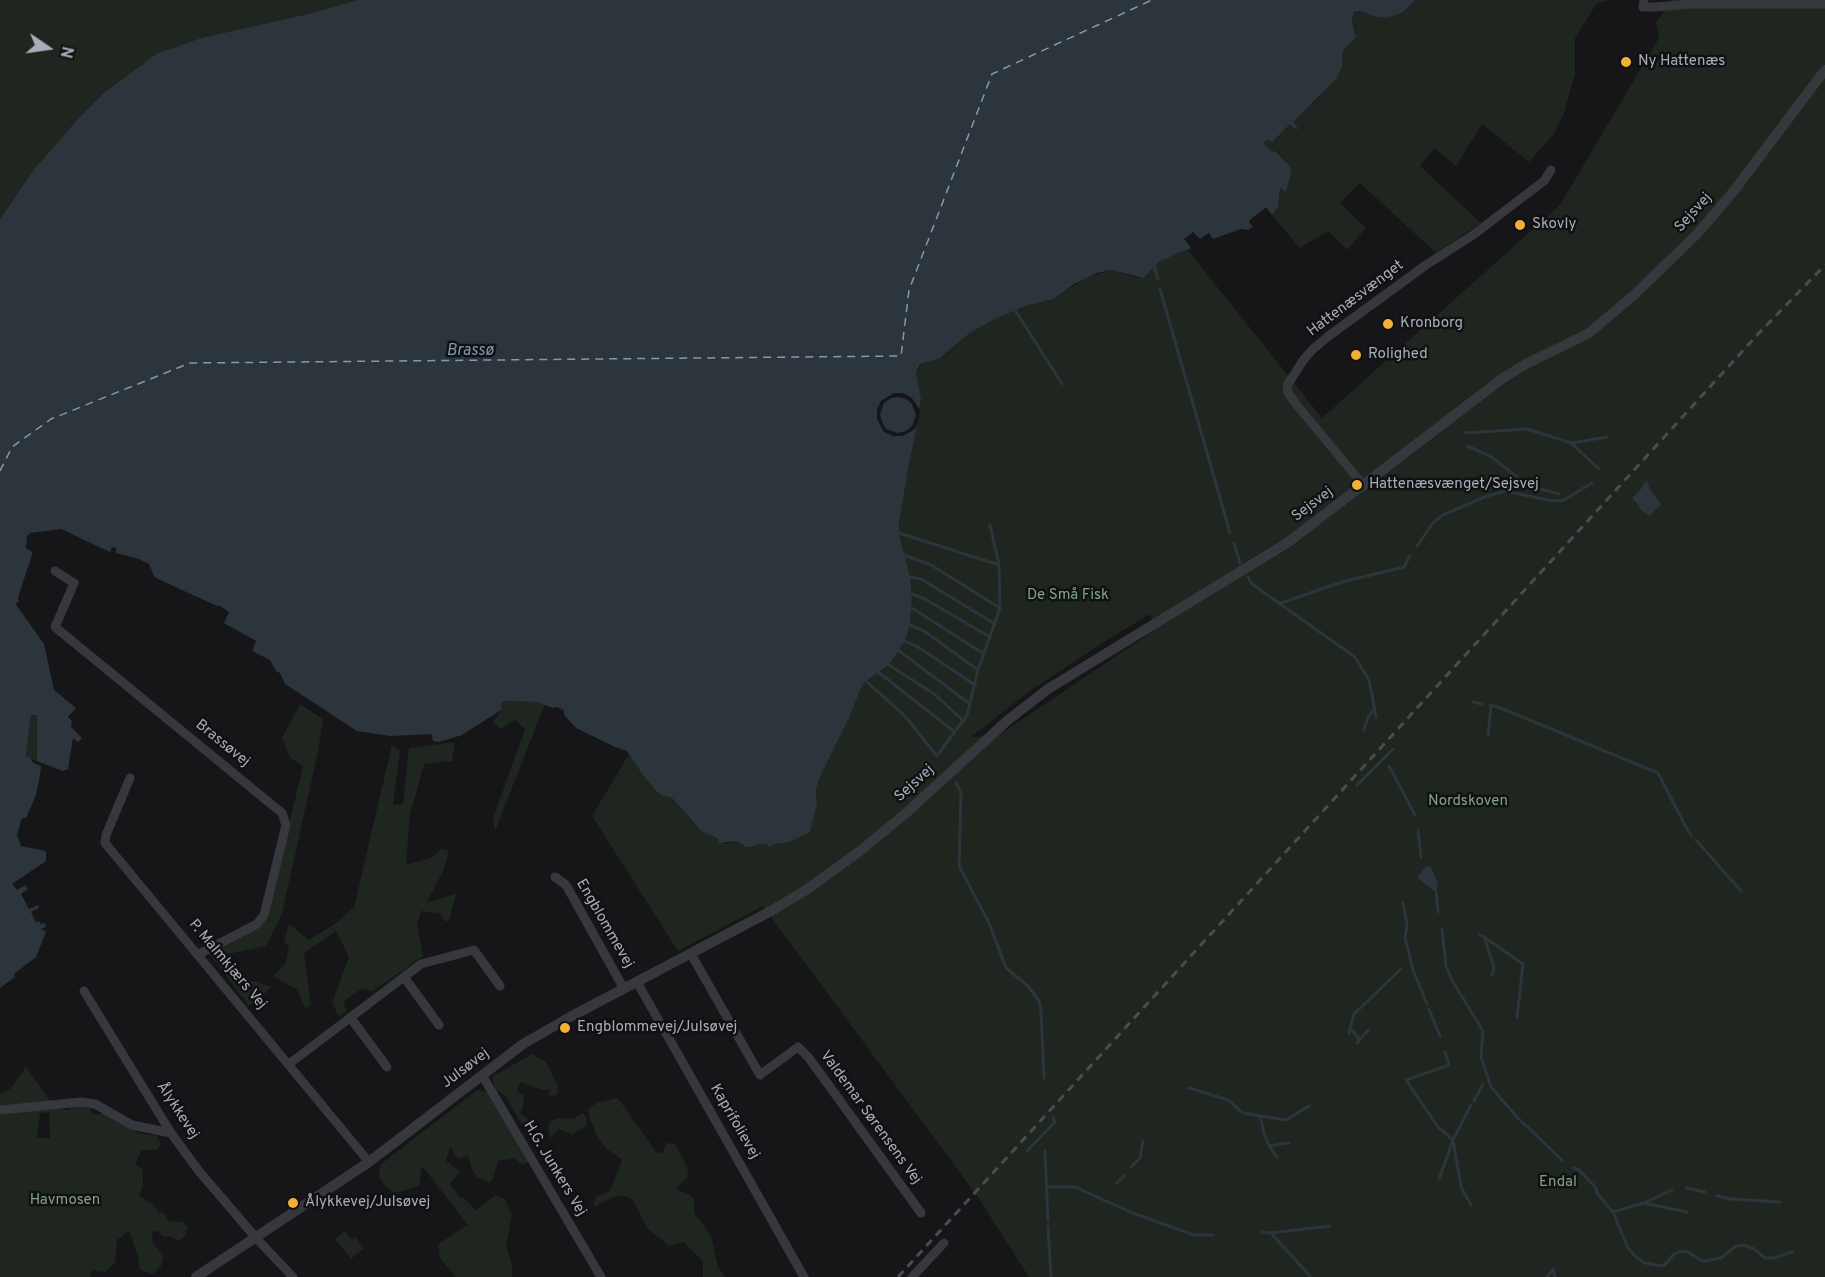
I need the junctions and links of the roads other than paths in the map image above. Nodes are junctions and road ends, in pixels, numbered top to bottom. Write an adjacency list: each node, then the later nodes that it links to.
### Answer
1 (1644, 0): 2 (street)
2 (1825, 4)
3 (1825, 70): 5 (street, Sejsvej)
4 (1551, 170): 5 (street, Hattenæsvænget)
5 (1364, 486): 9 (street, Sejsvej)
6 (55, 571): 10 (street, Brassøvej)
7 (130, 778): 10 (street, P. Malmkjærs Vej)
8 (555, 877): 15 (street, Engblommevej)
9 (771, 911): 11 (street, Julsøvej)
10 (199, 954): 19 (street, P. Malmkjærs Vej)
11 (691, 954): 13 (street, Julsøvej); 25 (street, Valdemar Sørensens Vej)
12 (404, 977): 14 (street); 17 (street); 18 (street)
13 (637, 982): 15 (street, Julsøvej); 31 (street, Kaprifolievej)
14 (500, 986)
15 (624, 989): 21 (street, Julsøvej)
16 (84, 991): 23 (street, Ålykkevej)
17 (350, 1017): 19 (street); 20 (street)
18 (439, 1025)
19 (289, 1064): 24 (street, P. Malmkjærs Vej)
20 (387, 1067)
21 (482, 1075): 24 (street, Julsøvej); 30 (street, H.G. Junkers Vej)
22 (0, 1110): 23 (street)
23 (171, 1133): 26 (street, Ålykkevej)
24 (369, 1162): 26 (street, Julsøvej)
25 (921, 1213)
26 (256, 1238): 28 (street, Julsøvej); 29 (street, Ålykkevej)
27 (944, 1243): 32 (street)
28 (196, 1277)
29 (293, 1277)
30 (601, 1277)
31 (804, 1277)
32 (912, 1277)

